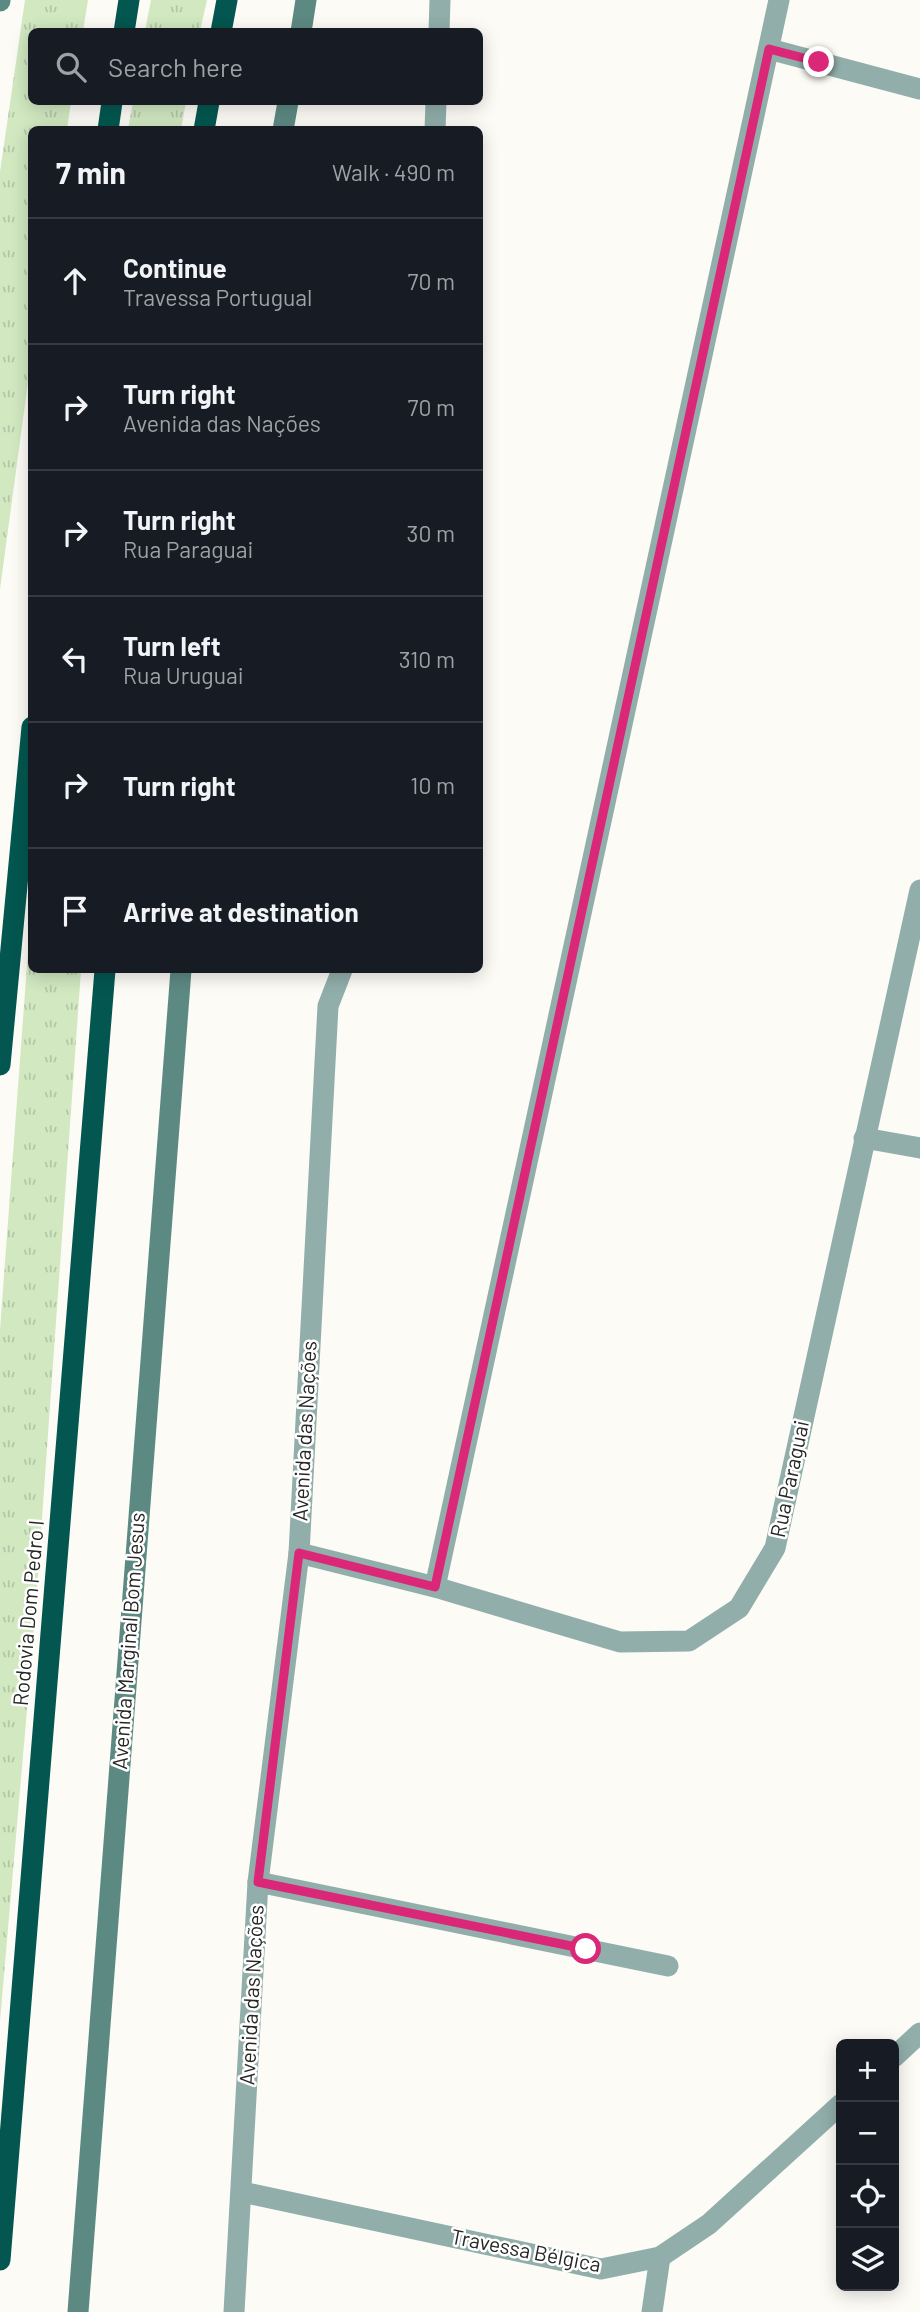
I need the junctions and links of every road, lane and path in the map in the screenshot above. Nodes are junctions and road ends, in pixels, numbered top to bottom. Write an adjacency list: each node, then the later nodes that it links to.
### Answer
1 (129, 0): 6 (highway)
2 (228, 0): 7 (highway)
3 (306, 0): 8 (street)
4 (440, 0): 9 (street)
5 (779, 0): 10 (street)
6 (125, 28)
7 (222, 28)
8 (302, 28)
9 (439, 28)
10 (769, 49): 11 (street); 29 (street)
11 (920, 89)
12 (112, 105): 16 (highway)
13 (208, 105): 17 (highway)
14 (287, 105): 18 (street)
15 (436, 105): 19 (street)
16 (109, 126)
17 (205, 126)
18 (284, 126)
19 (435, 126)
20 (28, 769): 25 (highway)
21 (920, 890): 26 (street, Rua Paraguai)
22 (105, 973): 37 (highway, Rodovia Dom Pedro I)
23 (181, 973): 38 (street, Avenida Marginal Bom Jesus)
24 (341, 973): 28 (street, Avenida das Nações)
25 (0, 1065)
26 (864, 1138): 27 (street); 29 (street, Rua Paraguai)
27 (920, 1148)
28 (299, 1553): 29 (street, Rua Paraguai); 30 (street, Avenida das Nações)
29 (435, 1587)
30 (258, 1882): 31 (street); 35 (street, Avenida das Nações)
31 (668, 1966)
32 (920, 2033): 33 (street)
33 (899, 2052)
34 (836, 2109): 36 (street, Travessa Bélgica)
35 (242, 2192): 36 (street, Travessa Bélgica); 39 (street, Avenida das Nações)
36 (660, 2257): 40 (street)
37 (0, 2260)
38 (78, 2312)
39 (234, 2312)
40 (652, 2312)

